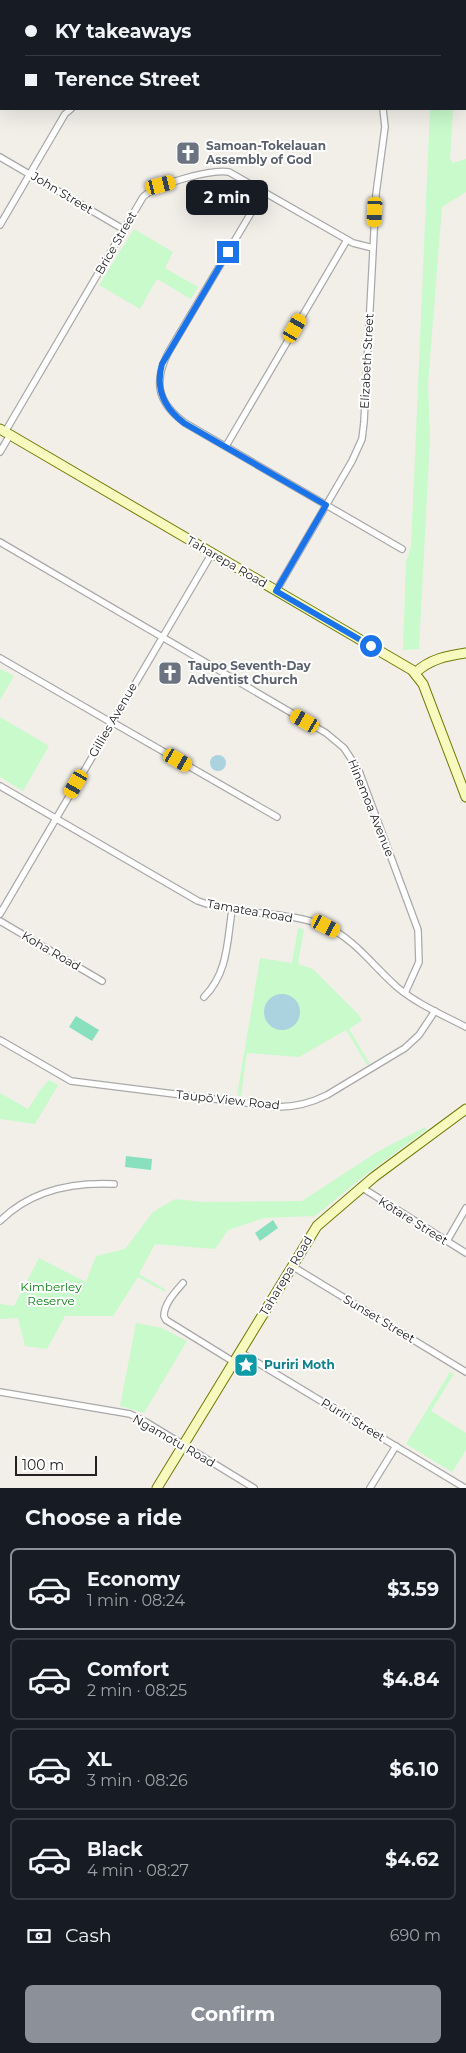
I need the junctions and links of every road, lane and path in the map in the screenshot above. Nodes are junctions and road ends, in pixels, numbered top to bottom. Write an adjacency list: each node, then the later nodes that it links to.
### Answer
1 (69, 110): 4 (street)
2 (383, 110): 9 (street, Elizabeth Street)
3 (0, 156): 4 (street, John Street)
4 (30, 174): 6 (street); 7 (street, John Street)
5 (264, 191): 7 (street, Brice Street); 8 (street, Brice Street); 11 (street)
6 (0, 225)
7 (123, 229): 10 (street, Brice Street)
8 (347, 240): 9 (street, Brice Street); 11 (street)
9 (373, 248): 13 (street, Elizabeth Street)
10 (5, 432): 12 (street, Brice Street); 16 (street, Taharepa Road)
11 (226, 446): 13 (street)
12 (0, 452)
13 (326, 505): 15 (street); 17 (street, Elizabeth Street)
14 (0, 542): 18 (street, Hinemoa Avenue)
15 (402, 549)
16 (212, 553): 17 (street, Taharepa Road); 18 (street, Gillies Avenue)
17 (276, 591): 21 (street, Taharepa Road)
18 (162, 637): 22 (street, Gillies Avenue); 31 (street, Hinemoa Avenue)
19 (466, 653): 21 (street)
20 (0, 658): 22 (street)
21 (415, 673): 24 (street)
22 (112, 723): 25 (street); 26 (street, Gillies Avenue)
23 (0, 786): 26 (street, Tamatea Road)
24 (466, 797)
25 (277, 818)
26 (56, 819): 27 (street, Tamatea Road); 28 (street, Gillies Avenue)
27 (232, 910): 31 (street, Tamatea Road); 32 (street)
28 (0, 914)
29 (0, 921): 30 (street, Koha Road)
30 (102, 981)
31 (405, 993): 33 (street, Tamatea Road)
32 (204, 998)
33 (435, 1011): 34 (street, Tamatea Road); 35 (street, Taupō View Road)
34 (466, 1028)
35 (0, 1040)
36 (466, 1109): 38 (street, Taharepa Road)
37 (114, 1184): 40 (street)
38 (361, 1187): 41 (street, Kōtare Street); 43 (street, Taharepa Road)
39 (466, 1208): 41 (street)
40 (0, 1222)
41 (447, 1241): 42 (street, Kōtare Street)
42 (466, 1253)
43 (292, 1266): 45 (street, Taharepa Road); 47 (street, Sunset Street)
44 (183, 1284): 46 (street)
45 (240, 1352): 46 (street, Taharepa Road); 50 (street, Pūriri Street)
46 (234, 1362): 49 (street, Taharepa Road)
47 (466, 1372)
48 (0, 1392): 49 (street, Ngamotu Road)
49 (183, 1445): 51 (street, Taharepa Road); 52 (street, Ngamotu Road)
50 (396, 1446): 53 (street); 54 (street, Pūriri Street)
51 (157, 1488)
52 (254, 1488)
53 (370, 1488)
54 (465, 1488)

